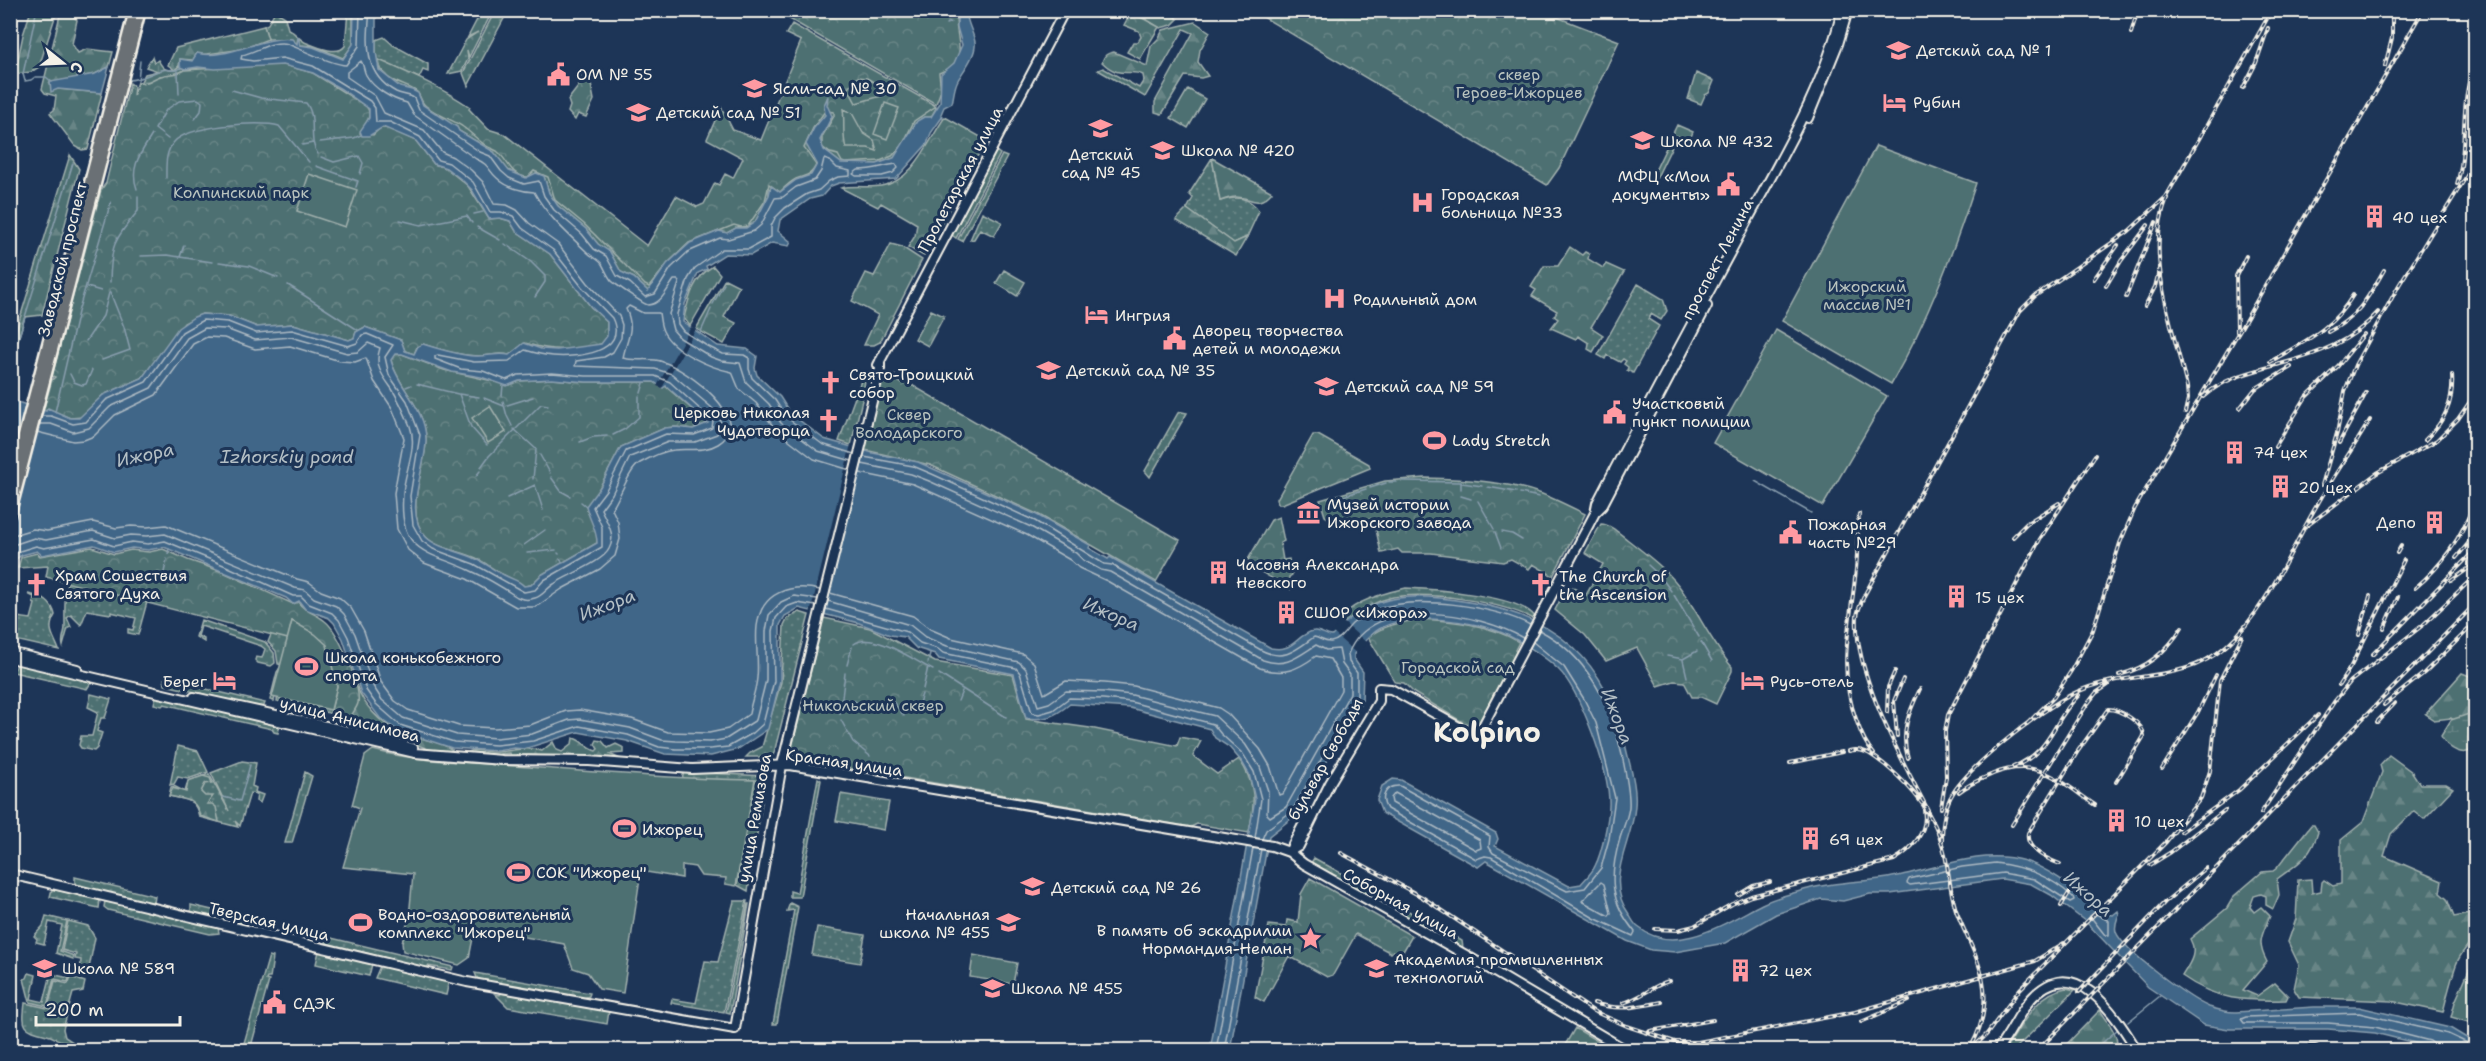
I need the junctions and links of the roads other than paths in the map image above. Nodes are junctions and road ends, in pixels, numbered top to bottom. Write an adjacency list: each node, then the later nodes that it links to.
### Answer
1 (134, 10): 6 (main road, Заводской проспект)
2 (141, 10): 6 (main road, Заводской проспект)
3 (1065, 10): 8 (main road, Пролетарская улица)
4 (1842, 10): 10 (main road, проспект Ленина)
5 (1848, 10): 10 (main road, проспект Ленина)
6 (123, 66): 7 (main road, Заводской проспект)
7 (44, 374): 9 (main road, Заводской проспект); 11 (main road, Заводской проспект)
8 (859, 442): 16 (main road, улица Ремизова)
9 (10, 486)
10 (1595, 513): 14 (main road, проспект Ленина)
11 (10, 516)
12 (10, 652): 15 (main road, улица Анисимова)
13 (10, 658): 15 (main road, улица Анисимова)
14 (1379, 688): 17 (main road, бульвар Свободы)
15 (435, 754): 16 (main road, Красная улица)
16 (779, 766): 17 (main road, Красная улица); 19 (main road, улица Ремизова)
17 (1289, 852): 20 (main road, Соборная улица)
18 (10, 874): 19 (main road, Тверская улица)
19 (732, 1028)
20 (1626, 1050)
21 (1996, 1050): 22 (main road)
22 (2137, 1050)
23 (2306, 1050): 24 (main road)
24 (2315, 1050)

